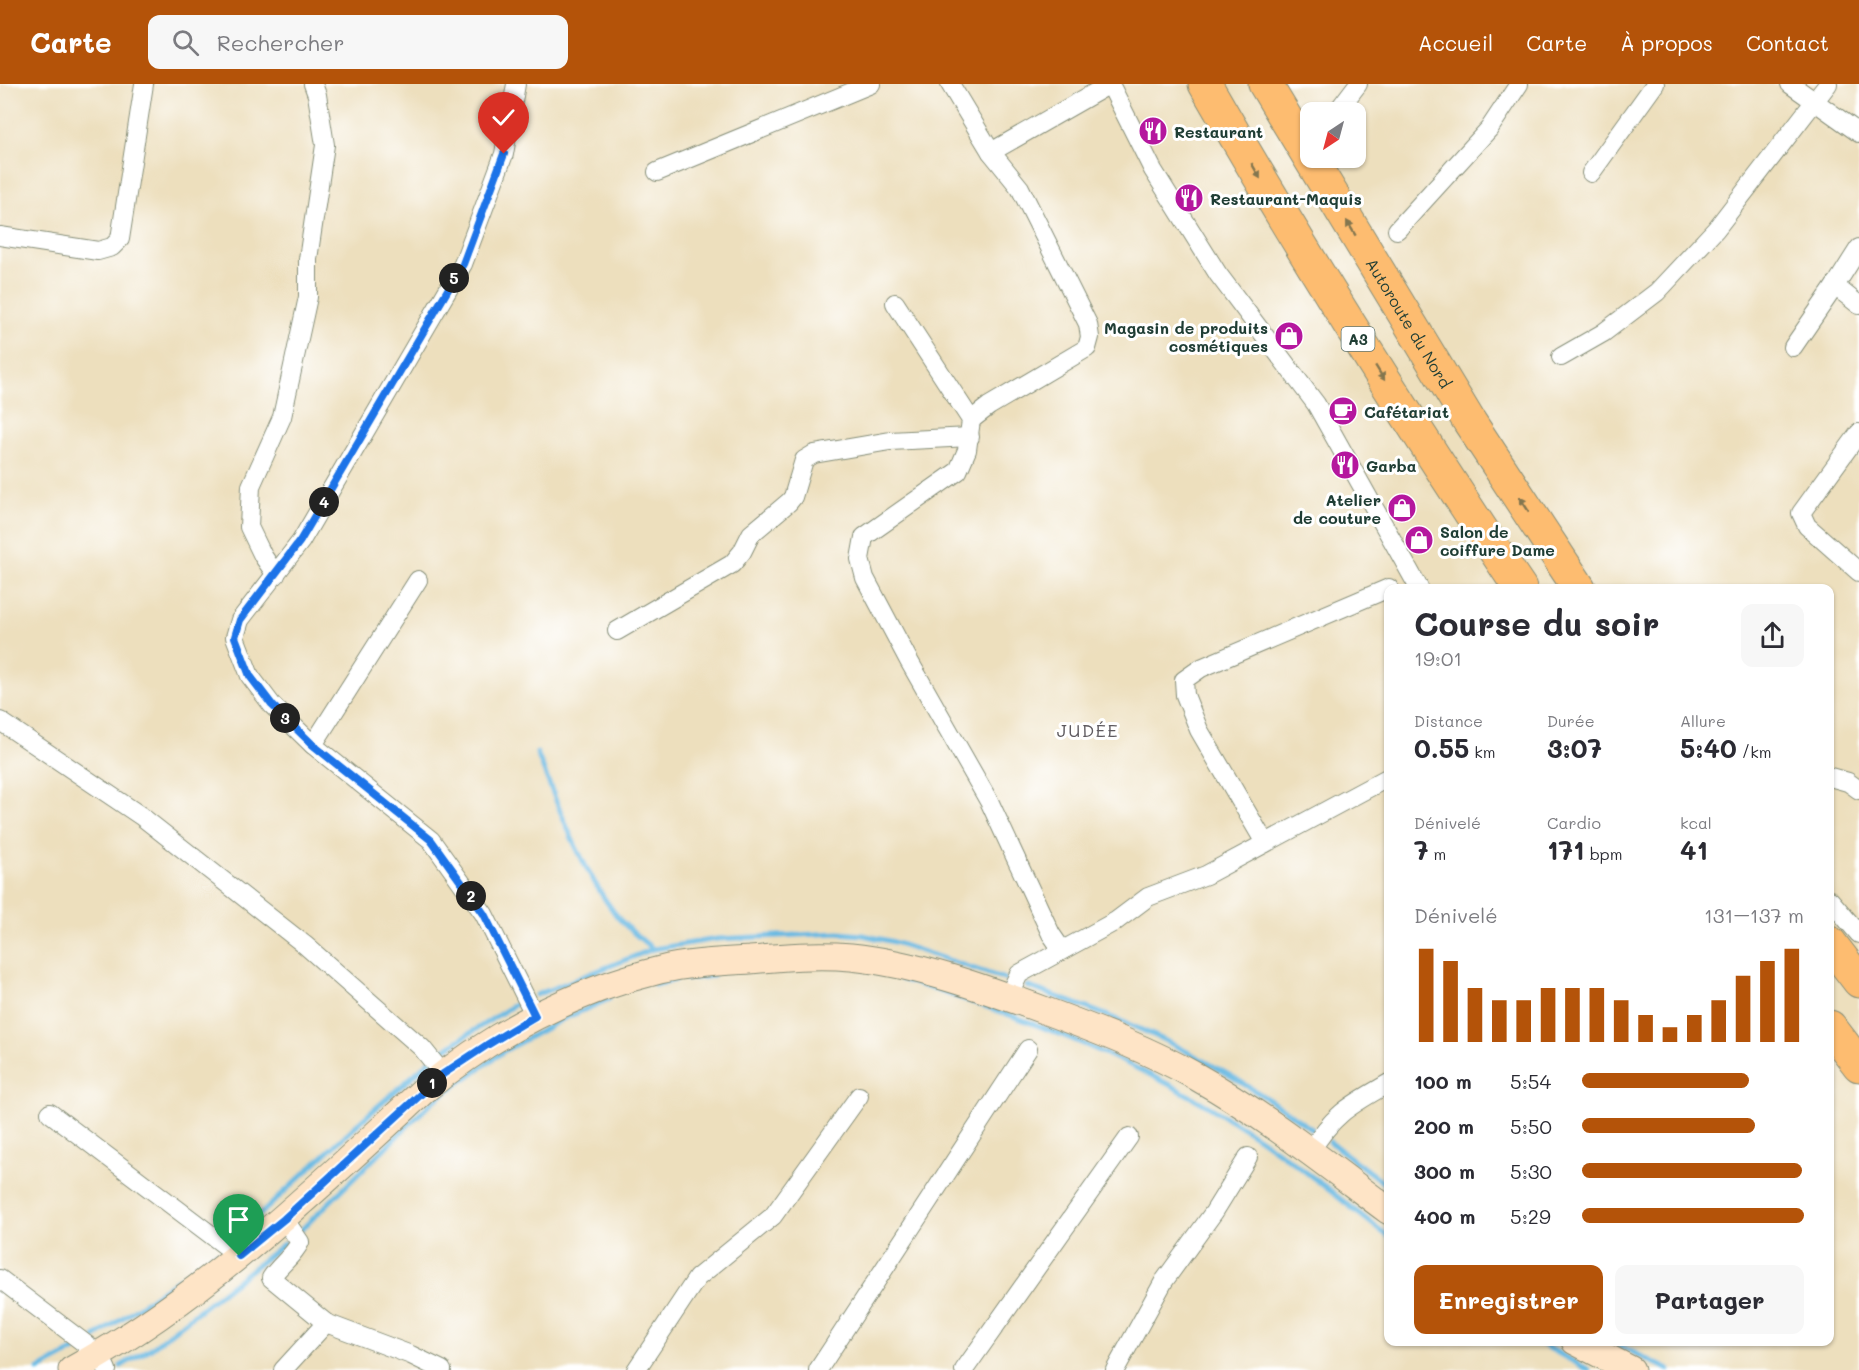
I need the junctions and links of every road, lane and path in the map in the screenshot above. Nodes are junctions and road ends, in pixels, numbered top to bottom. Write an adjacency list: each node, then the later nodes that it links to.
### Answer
1 (144, 84): 21 (street)
2 (313, 84): 31 (street)
3 (516, 84): 31 (street)
4 (871, 84): 18 (street)
5 (950, 84): 17 (street)
6 (1110, 84): 17 (street); 33 (street)
7 (1205, 84): 34 (highway, A3, one-way to 34)
8 (1266, 84): 35 (highway, Autoroute du Nord, one-way to 8)
9 (1358, 84): 15 (street)
10 (1519, 84): 20 (street)
11 (1655, 84): 19 (street)
12 (1790, 84): 14 (street)
13 (1828, 84): 14 (street)
14 (1816, 101): 16 (street); 27 (street)
15 (1344, 102)
16 (1859, 133)
17 (991, 152): 28 (street)
18 (657, 172)
19 (1591, 173)
20 (1397, 230)
21 (0, 236)
22 (1859, 248): 23 (street)
23 (1835, 286): 25 (street); 26 (street)
24 (895, 303): 28 (street)
25 (1859, 305)
26 (1793, 347)
27 (1561, 357)
28 (971, 429): 37 (street); 47 (street)
29 (1859, 433): 30 (street)
30 (1859, 572)
31 (276, 575): 39 (street)
32 (418, 580): 39 (street)
33 (1416, 583)
34 (1517, 584)
35 (1576, 584)
36 (1384, 590): 43 (street)
37 (617, 631)
38 (0, 721): 54 (street)
39 (313, 745): 50 (street)
40 (1834, 778): 42 (street)
41 (1384, 780): 43 (street)
42 (1859, 790)
43 (1265, 843): 47 (street)
44 (1834, 905): 45 (street)
45 (1859, 934)
46 (1834, 948): 48 (highway)
47 (1062, 950): 49 (street)
48 (1859, 981)
49 (1008, 997): 50 (street); 59 (street)
50 (535, 1016): 54 (street)
51 (1834, 1032): 53 (highway)
52 (1028, 1049): 72 (street)
53 (1859, 1065)
54 (443, 1074): 62 (street)
55 (1384, 1086): 59 (street)
56 (859, 1096): 71 (street)
57 (50, 1113): 63 (street)
58 (1129, 1137): 73 (street)
59 (1311, 1151): 61 (street)
60 (1248, 1157): 74 (street)
61 (1384, 1207)
62 (284, 1219): 63 (street); 65 (street)
63 (239, 1256): 67 (street)
64 (0, 1279): 67 (street)
65 (326, 1323): 69 (street); 70 (street)
66 (1585, 1346): 75 (street)
67 (104, 1362): 68 (street)
68 (72, 1370)
69 (284, 1370)
70 (442, 1370)
71 (636, 1370)
72 (818, 1370)
73 (964, 1370)
74 (1115, 1370)
75 (1631, 1370)

